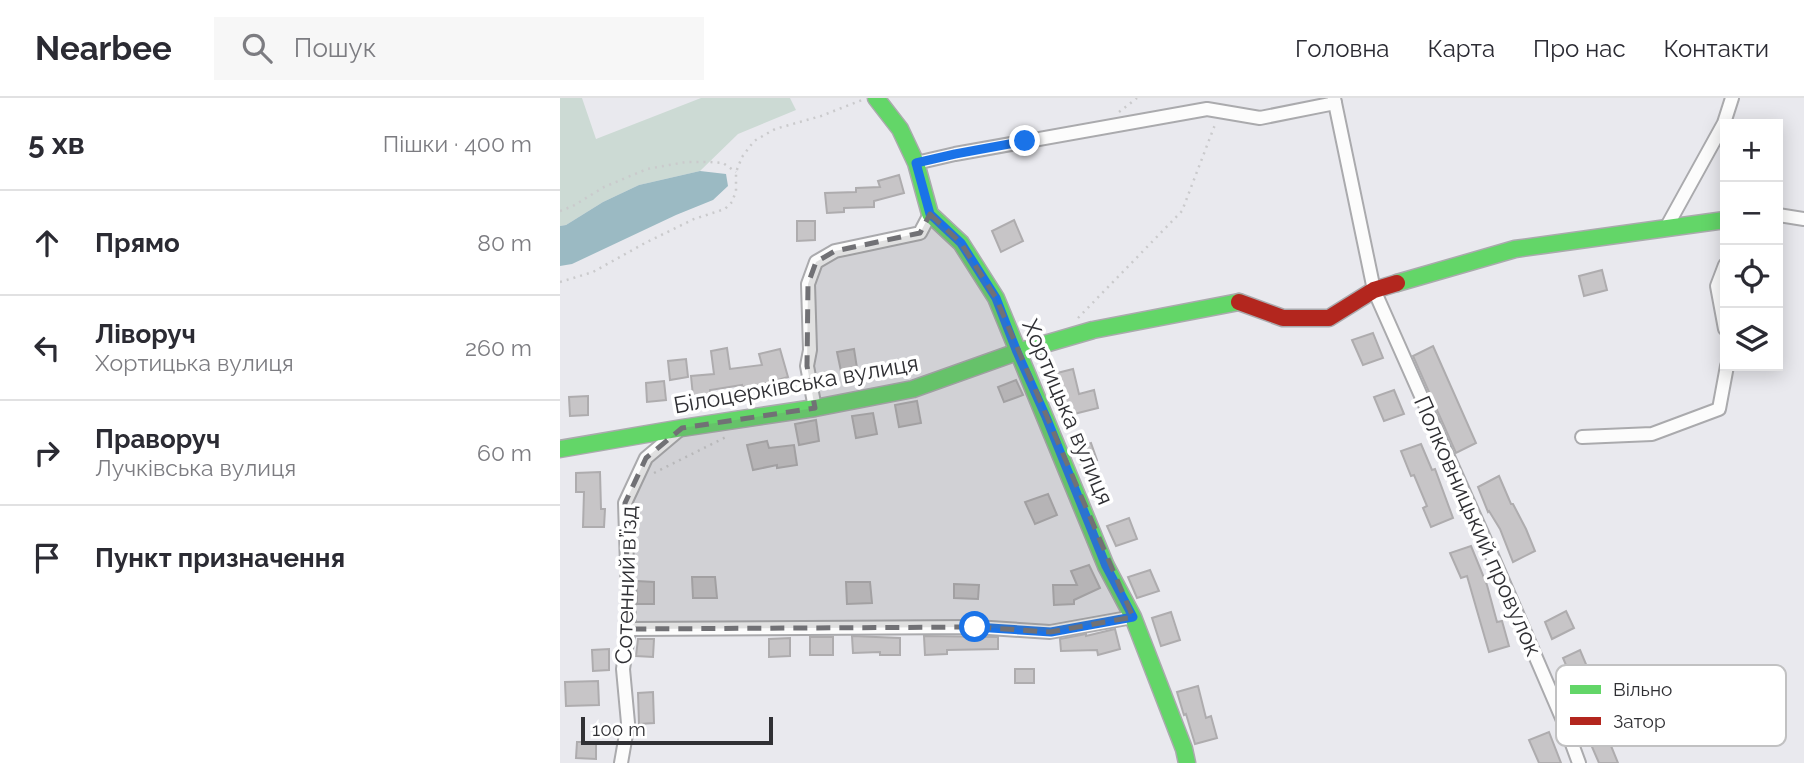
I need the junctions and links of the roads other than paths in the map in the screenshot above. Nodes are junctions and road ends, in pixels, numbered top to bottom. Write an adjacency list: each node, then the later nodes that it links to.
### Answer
1 (876, 98): 4 (street)
2 (1732, 98): 9 (street)
3 (1335, 100): 4 (street); 11 (street, Полковницький провулок)
4 (916, 163): 5 (street)
5 (930, 214): 13 (street, Хортицька вулиця); 15 (street)
6 (1783, 216): 7 (street)
7 (1804, 219)
8 (1720, 221): 9 (street, Білоцерківська вулиця)
9 (1666, 228): 11 (street, Білоцерківська вулиця)
10 (1720, 278): 12 (street)
11 (1374, 290): 13 (street, Білоцерківська вулиця); 21 (street, Полковницький провулок)
12 (1720, 302)
13 (1017, 352): 15 (street, Білоцерківська вулиця); 19 (street, Хортицька вулиця)
14 (1726, 371): 17 (street)
15 (815, 408): 16 (street, Білоцерківська вулиця)
16 (682, 428): 18 (street, Білоцерківська вулиця); 20 (street, Сотенний в’їзд)
17 (1582, 436)
18 (560, 449)
19 (1133, 617): 20 (street); 24 (street, Хортицька вулиця)
20 (629, 629): 23 (street, Сотенний в’їзд)
21 (1556, 702)
22 (1573, 746): 25 (street, Полковницький провулок)
23 (621, 763)
24 (1187, 763)
25 (1579, 763)

